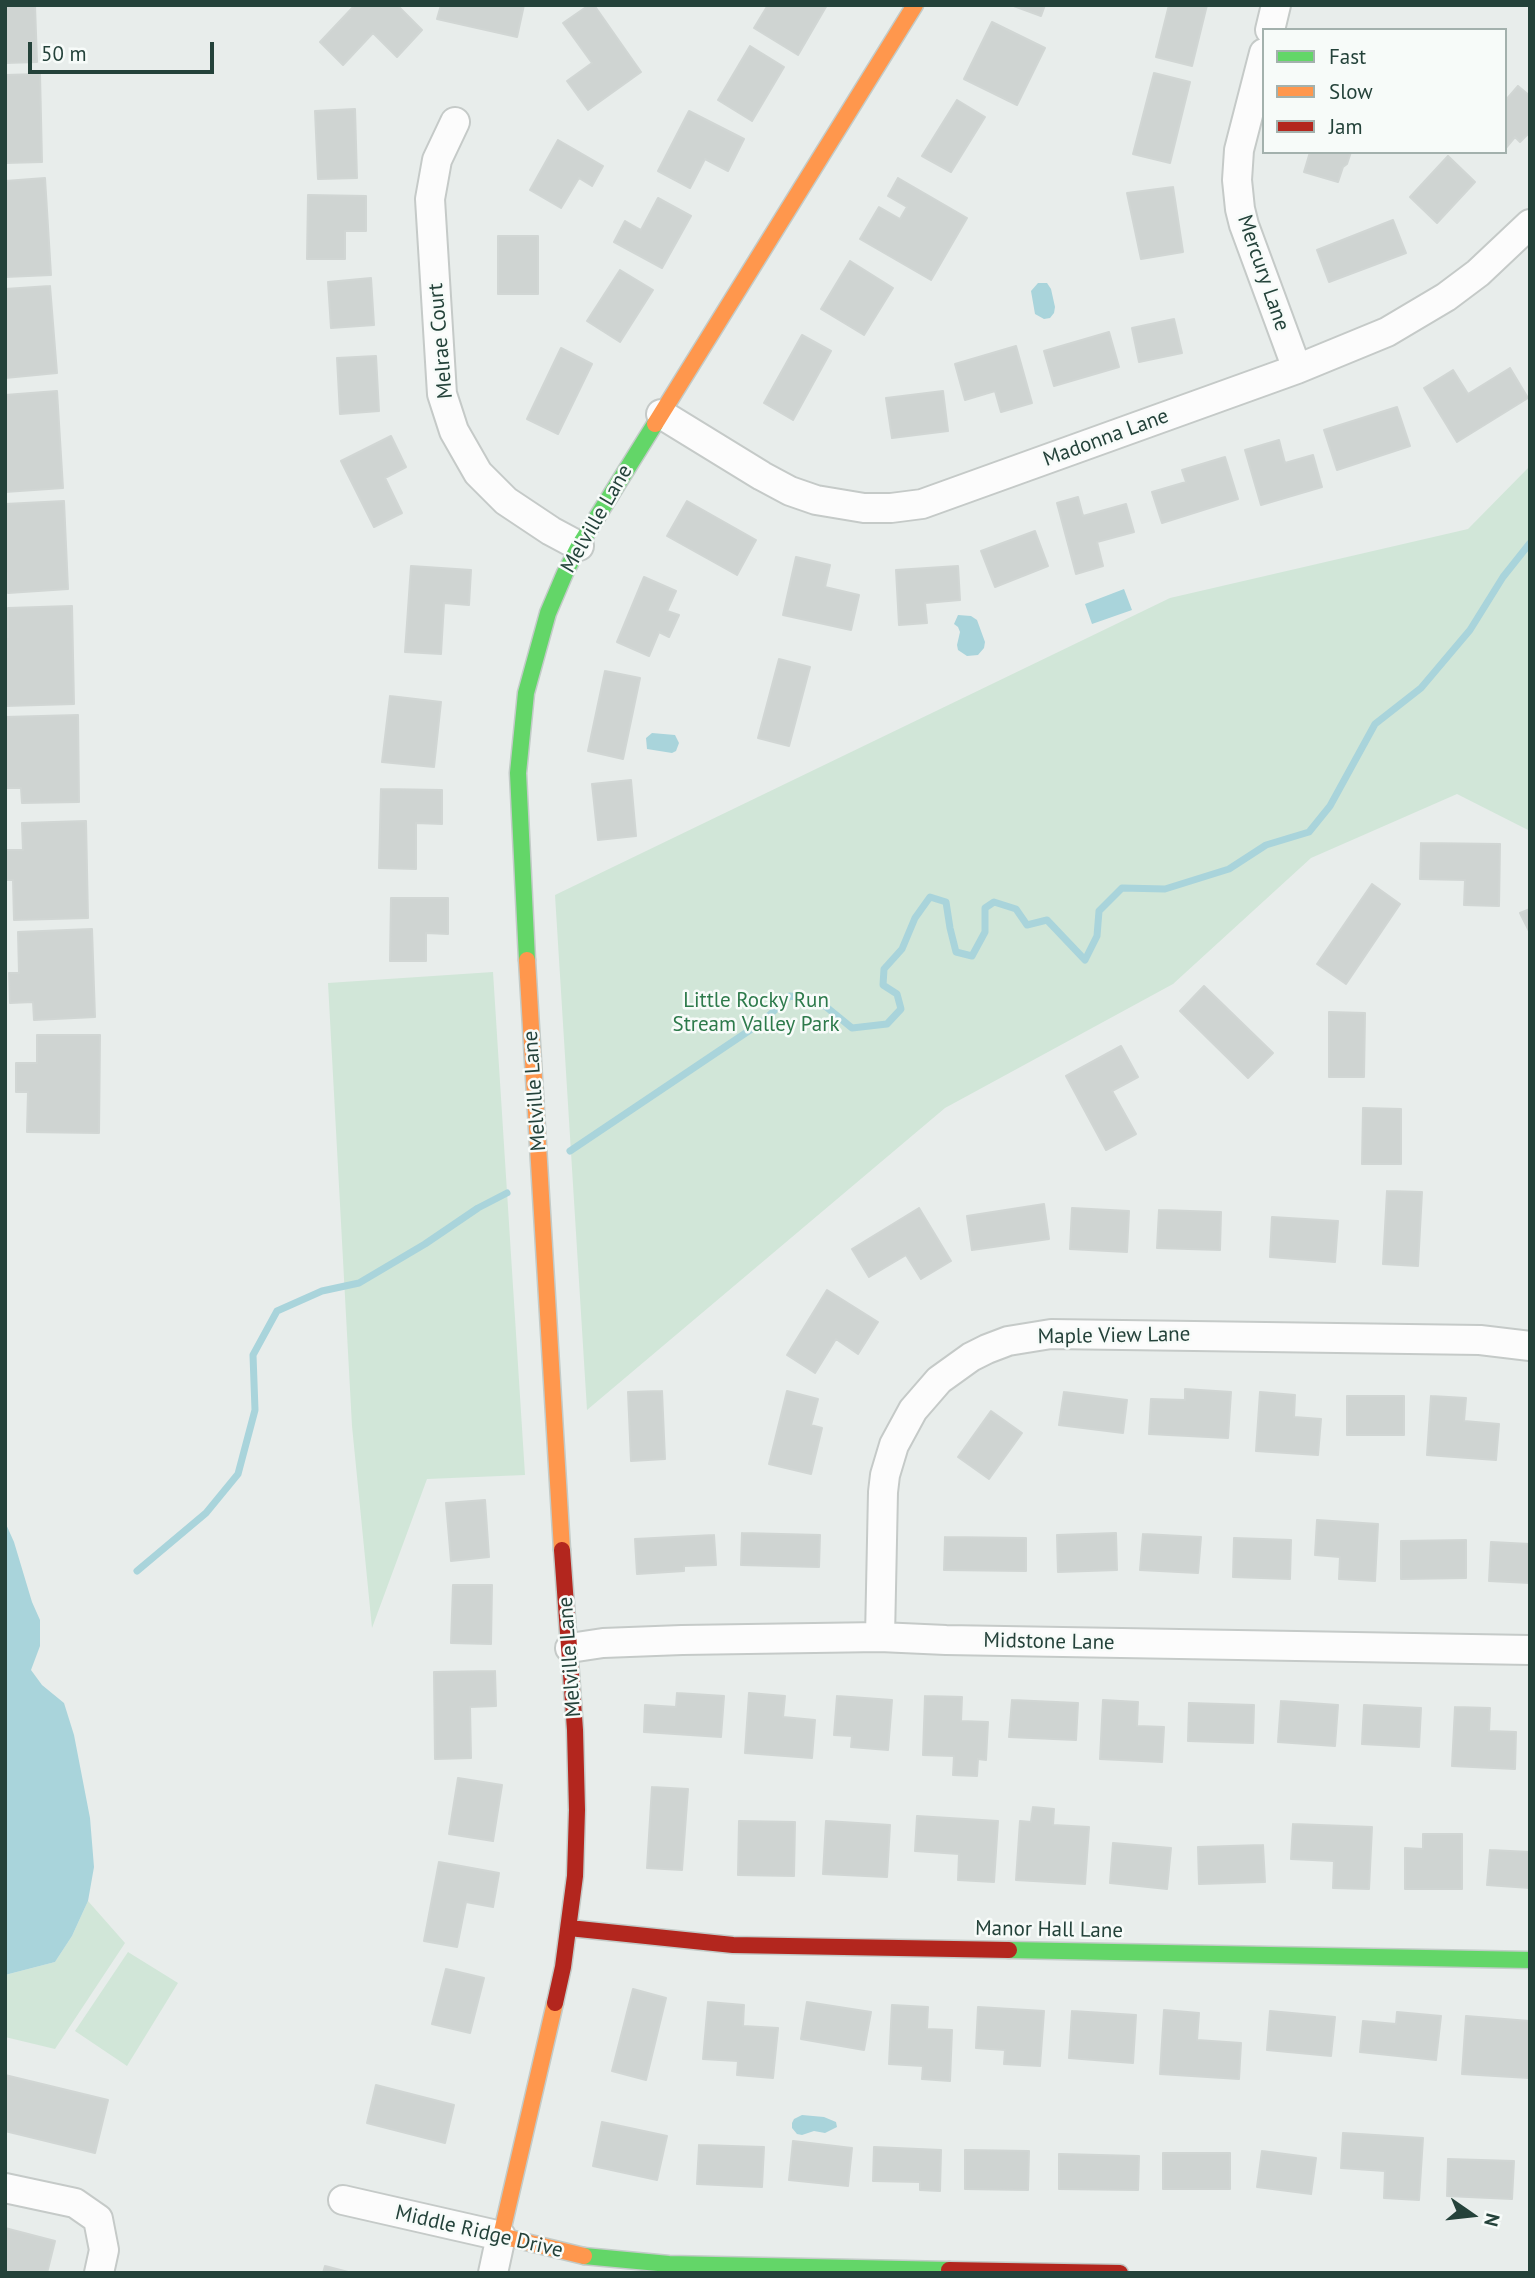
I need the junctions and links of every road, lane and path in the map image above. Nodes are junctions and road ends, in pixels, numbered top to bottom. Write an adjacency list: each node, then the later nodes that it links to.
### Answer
1 (915, 5): 8 (street, Melville Lane)
2 (1276, 5): 3 (street)
3 (1270, 28)
4 (1262, 60): 7 (street, Mercury Lane)
5 (454, 122): 9 (street, Melrae Court)
6 (1530, 224): 7 (street, Madonna Lane)
7 (1297, 369): 8 (street, Madonna Lane)
8 (661, 414): 9 (street, Melville Lane)
9 (579, 546): 12 (street, Melville Lane)
10 (1530, 1346): 11 (street, Maple View Lane)
11 (880, 1637): 12 (street, Midstone Lane); 13 (street, Midstone Lane)
12 (570, 1648): 14 (street, Melville Lane)
13 (1530, 1650)
14 (569, 1928): 15 (street, Manor Hall Lane); 18 (street, Melville Lane)
15 (1530, 1960)
16 (5, 2188): 19 (street)
17 (344, 2200): 18 (street, Middle Ridge Drive)
18 (501, 2236): 20 (street, Melville Lane); 21 (street, Middle Ridge Drive)
19 (99, 2273)
20 (493, 2273)
21 (1120, 2273)

